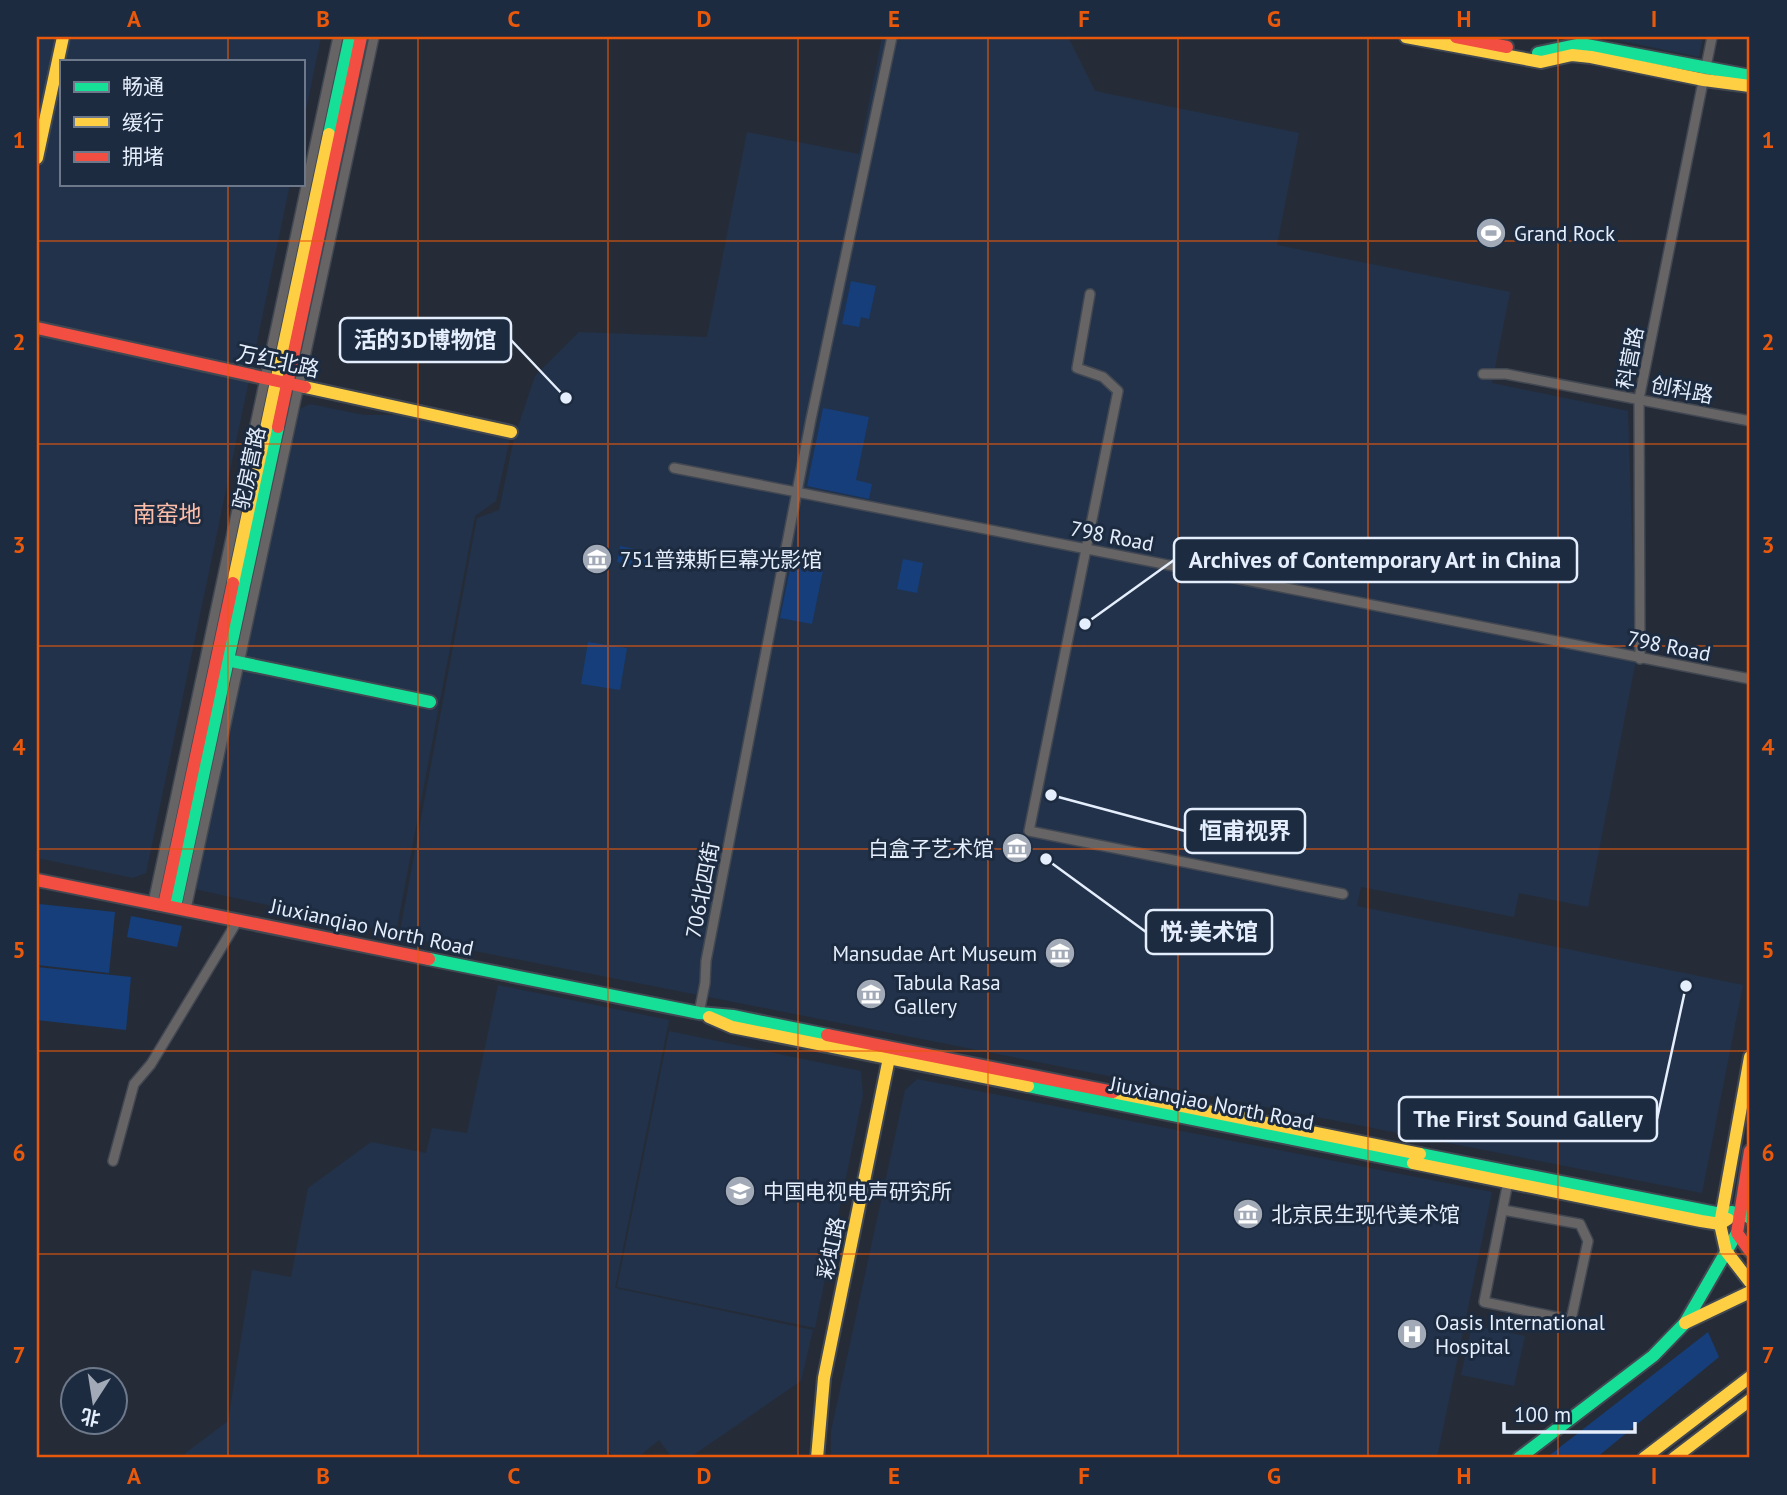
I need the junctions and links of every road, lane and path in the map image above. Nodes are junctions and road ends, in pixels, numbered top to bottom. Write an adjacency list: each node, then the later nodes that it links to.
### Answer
1 (63, 37): 14 (main road)
2 (338, 37): 18 (street)
3 (350, 37): 18 (main road, 驼房营路)
4 (361, 37): 18 (main road, 驼房营路)
5 (374, 37): 18 (street)
6 (891, 37): 23 (street, 706北四街)
7 (1406, 37): 11 (main road)
8 (1456, 37): 10 (main road)
9 (1712, 37): 11 (street, 科营路)
10 (1569, 41): 11 (main road)
11 (1705, 74): 12 (main road); 13 (main road); 19 (street, 科营路)
12 (1750, 76)
13 (1750, 86)
14 (37, 158)
15 (1090, 294): 24 (street)
16 (37, 328): 18 (main road, 万红北路)
17 (1483, 374): 19 (street, 创科路)
18 (282, 382): 21 (main road, 万红北路); 26 (main road, 驼房营路); 31 (main road, 驼房营路)
19 (1639, 399): 20 (street, 创科路); 25 (street, 科营路)
20 (1750, 421)
21 (511, 432)
22 (674, 468): 23 (street, 798 Road)
23 (797, 492): 24 (street, 798 Road); 33 (street, 706北四街)
24 (1086, 549): 25 (street, 798 Road); 30 (street)
25 (1640, 659): 27 (street, 798 Road)
26 (233, 661): 28 (main road); 31 (main road, 驼房营路)
27 (1750, 679)
28 (430, 702)
29 (37, 880): 31 (main road, Jiuxianqiao North Road)
30 (1343, 894)
31 (169, 906): 32 (main road, Jiuxianqiao North Road)
32 (238, 920): 33 (main road, Jiuxianqiao North Road); 37 (street)
33 (699, 1013): 34 (main road, Jiuxianqiao North Road)
34 (890, 1053): 38 (main road, Jiuxianqiao North Road); 41 (main road, Jiuxianqiao North Road); 50 (main road, 彩虹路)
35 (1750, 1057): 41 (main road)
36 (1750, 1151): 40 (main road)
37 (113, 1161)
38 (1508, 1182): 39 (street); 41 (main road, Jiuxianqiao North Road)
39 (1503, 1210): 39 (street)
40 (1744, 1214): 41 (main road); 42 (main road)
41 (1720, 1219): 43 (main road)
42 (1737, 1233): 43 (main road); 44 (main road)
43 (1726, 1251): 45 (main road); 47 (main road)
44 (1750, 1251)
45 (1750, 1282)
46 (1750, 1292): 47 (main road)
47 (1685, 1323): 51 (main road)
48 (1750, 1377): 52 (main road)
49 (1750, 1400): 53 (main road)
50 (817, 1458)
51 (1519, 1458)
52 (1644, 1458)
53 (1674, 1458)

